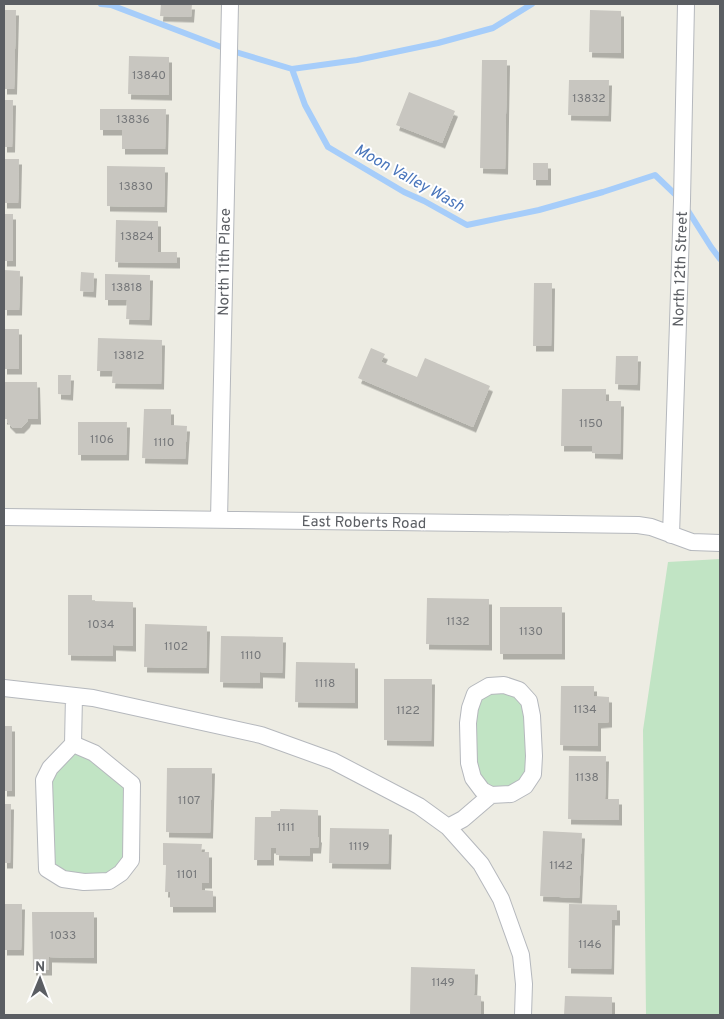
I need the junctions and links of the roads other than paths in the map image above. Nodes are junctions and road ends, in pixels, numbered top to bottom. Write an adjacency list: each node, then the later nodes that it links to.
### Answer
1 (230, 4): 4 (street, North 11th Place)
2 (686, 4): 5 (street, North 12th Street)
3 (4, 517): 4 (street, East Roberts Road)
4 (219, 520): 5 (street, East Roberts Road)
5 (672, 535): 6 (street, East Roberts Road)
6 (720, 543)
7 (4, 688): 8 (street)
8 (74, 696): 9 (street); 11 (street)
9 (72, 744): 9 (street)
10 (490, 795): 10 (street); 11 (street)
11 (448, 827): 12 (street)
12 (523, 1015)

